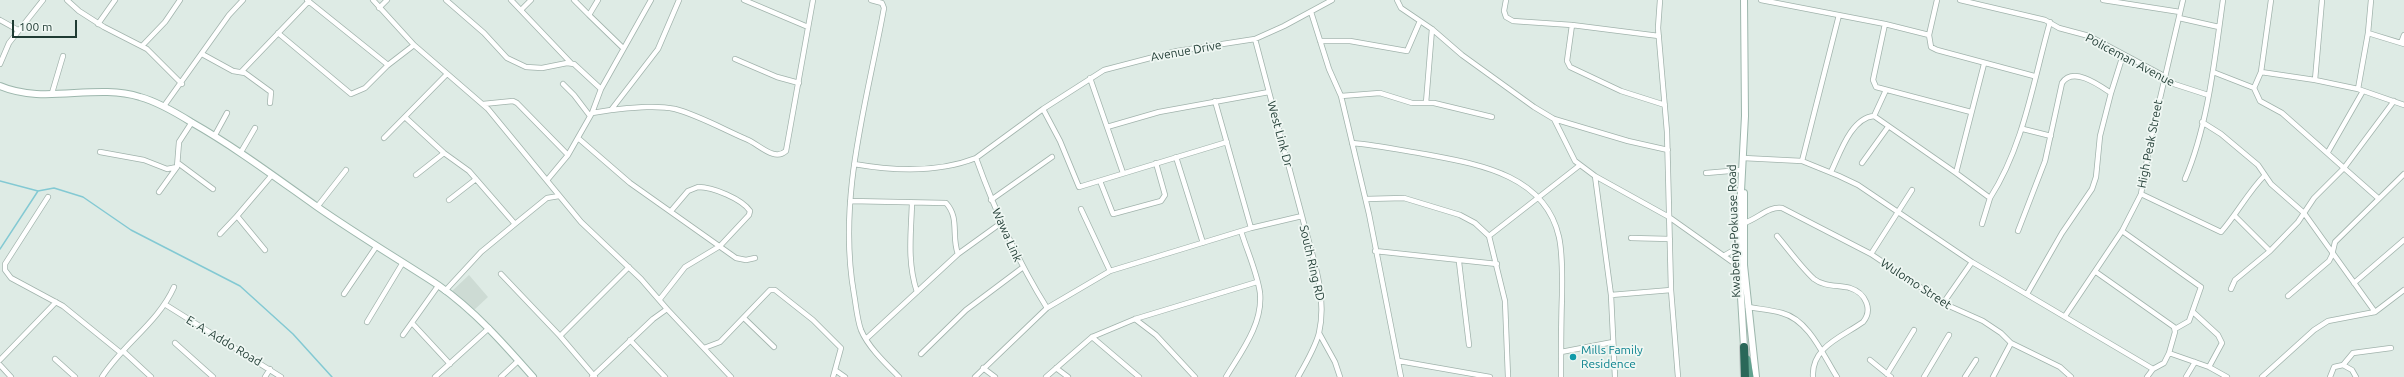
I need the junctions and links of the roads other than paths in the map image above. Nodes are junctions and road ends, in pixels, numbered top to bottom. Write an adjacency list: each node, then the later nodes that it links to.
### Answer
1 (43, 0): 49 (street)
2 (67, 0): 44 (street)
3 (115, 0): 44 (street)
4 (180, 0): 60 (street)
5 (242, 0): 62 (street)
6 (373, 0): 34 (street)
7 (387, 0): 34 (street)
8 (446, 0): 66 (street)
9 (511, 0): 35 (street)
10 (531, 0): 35 (street)
11 (574, 0): 39 (street)
12 (598, 0): 39 (street)
13 (651, 0): 61 (street)
14 (679, 0): 101 (street)
15 (744, 0): 47 (street)
16 (813, 0): 47 (street)
17 (871, 0): 134 (street)
18 (1332, 0): 36 (street, Avenue Drive)
19 (1397, 0): 42 (street)
20 (1506, 0): 46 (street)
21 (1660, 0): 55 (street)
22 (1744, 0): 130 (street)
23 (1761, 0): 38 (street)
24 (1937, 0): 53 (street)
25 (1960, 0): 33 (street, Policeman Avenue)
26 (2103, 0): 37 (street)
27 (2183, 0): 37 (street, High Peak Street)
28 (2223, 0): 48 (street)
29 (2271, 0): 72 (street)
30 (2322, 0): 77 (street)
31 (2371, 0): 51 (street)
32 (308, 1): 52 (street); 68 (street)
33 (1983, 3): 43 (street, Policeman Avenue)
34 (379, 8): 59 (street)
35 (521, 10): 66 (street)
36 (1311, 12): 56 (street, Avenue Drive); 57 (street)
37 (2180, 12): 40 (street, High Peak Street)
38 (1840, 15): 45 (street); 131 (street)
39 (589, 16): 61 (street)
40 (2178, 18): 48 (street); 75 (street, High Peak Street)
41 (0, 20): 49 (street)
42 (1420, 21): 50 (street); 57 (street)
43 (2050, 22): 63 (street, Policeman Avenue); 74 (street)
44 (98, 24): 60 (street)
45 (1885, 24): 53 (street); 85 (street)
46 (1572, 25): 55 (street); 97 (street)
47 (808, 27): 78 (street)
48 (2219, 27): 71 (street)
49 (18, 30): 67 (street)
50 (1432, 30): 95 (street); 108 (street)
51 (2368, 33): 58 (street); 84 (street)
52 (278, 34): 68 (street); 70 (street)
53 (1929, 35): 69 (street)
54 (2404, 35): 58 (street)
55 (1659, 36): 97 (street)
56 (1255, 39): 76 (street, Avenue Drive); 87 (street)
57 (1320, 41): 91 (street)
58 (2402, 43)
59 (414, 45): 68 (street); 73 (street)
60 (142, 46): 79 (street)
61 (623, 48): 83 (street)
62 (202, 54): 70 (street); 79 (street)
63 (2123, 55): 75 (street, Policeman Avenue); 88 (street)
64 (63, 56): 89 (street)
65 (735, 59): 78 (street)
66 (571, 63): 83 (street)
67 (0, 64)
68 (388, 64)
69 (1984, 64): 74 (street); 102 (street)
70 (242, 72): 94 (street)
71 (2213, 72): 82 (street); 90 (street)
72 (2261, 72): 77 (street); 82 (street)
73 (447, 74): 96 (street); 107 (street)
74 (2034, 76): 114 (street)
75 (2164, 76): 90 (street, Policeman Avenue); 156 (street, High Peak Street)
76 (1090, 78): 100 (street, Avenue Drive); 111 (street)
77 (2315, 80): 84 (street)
78 (799, 83): 101 (street)
79 (182, 84): 99 (street)
80 (563, 84): 104 (street)
81 (0, 86): 89 (street)
82 (2254, 88): 124 (street)
83 (600, 89): 104 (street)
84 (2358, 89): 86 (street)
85 (1886, 90): 102 (street); 105 (street)
86 (2363, 91): 93 (street); 124 (street)
87 (1269, 92): 92 (street, West Link Dr); 173 (street, West Link Dr)
88 (2111, 93): 116 (street); 222 (street)
89 (52, 94): 99 (street)
90 (2208, 95): 110 (street)
91 (1341, 96): 95 (street); 120 (street)
92 (1216, 101): 111 (street, West Link Dr); 119 (street)
93 (2394, 101): 98 (street); 137 (street)
94 (270, 103)
95 (1426, 103): 106 (street)
96 (483, 104): 126 (street); 149 (street)
97 (1665, 105): 121 (street)
98 (2404, 105)
99 (164, 106): 109 (street)
100 (1043, 109): 129 (street, Avenue Drive); 152 (street)
101 (611, 110): 104 (street)
102 (1971, 112): 141 (street)
103 (227, 113): 115 (street)
104 (591, 115): 118 (street)
105 (1874, 116): 112 (street); 140 (street)
106 (1492, 117)
107 (406, 118): 117 (street); 125 (street)
108 (1554, 119): 121 (street); 136 (street)
109 (192, 122): 115 (street); 135 (street)
110 (2202, 122): 147 (street); 150 (street)
111 (1107, 127): 142 (street)
112 (1888, 127): 133 (street); 141 (street)
113 (255, 128): 123 (street)
114 (2023, 129): 116 (street); 159 (street)
115 (215, 135): 123 (street)
116 (2050, 136): 182 (street)
117 (384, 138)
118 (578, 138): 126 (street); 169 (street)
119 (1227, 142): 128 (street); 180 (street)
120 (1352, 143): 161 (street); 162 (street)
121 (1668, 150): 175 (street)
122 (100, 152): 135 (street)
123 (241, 152): 145 (street)
124 (2328, 152): 137 (street)
125 (444, 153): 146 (street); 151 (street)
126 (568, 155): 149 (street)
127 (1052, 157): 165 (street)
128 (1176, 157): 132 (street); 190 (street)
129 (976, 158): 134 (street, Avenue Drive); 165 (street, Wawa Link)
130 (1743, 158): 131 (street); 139 (street, Kwabenya-Pokuase Road); 177 (street, Kwabenya-Pokuase Road)
131 (1802, 161): 140 (street)
132 (1156, 163): 142 (street); 152 (street)
133 (1862, 163)
134 (854, 164): 164 (street)
135 (178, 165): 153 (street); 155 (street)
136 (1580, 165): 148 (street); 162 (street)
137 (2344, 168): 160 (street); 171 (street)
138 (346, 170): 167 (street)
139 (1741, 170): 143 (street); 193 (street, Kwabenya-Pokuase Road)
140 (1831, 172): 170 (street)
141 (1956, 172): 159 (street)
142 (1123, 173): 152 (street)
143 (1706, 173)
144 (2404, 174): 160 (street)
145 (272, 175): 167 (street); 172 (street)
146 (416, 175)
147 (2265, 175): 171 (street); 174 (street)
148 (1595, 176): 175 (street); 223 (street)
149 (548, 179): 157 (street)
150 (2185, 179)
151 (476, 180): 163 (street); 178 (street)
152 (1100, 181)
153 (213, 189)
154 (1912, 190): 170 (street)
155 (159, 192)
156 (2141, 194): 174 (street); 183 (street, High Peak Street)
157 (559, 196): 178 (street); 207 (street)
158 (48, 197): 226 (street)
159 (1990, 198): 179 (street)
160 (2378, 198): 200 (street)
161 (1366, 199): 185 (street); 195 (street)
162 (1539, 199): 185 (street); 259 (street)
163 (449, 200)
164 (850, 200): 166 (street); 247 (street)
165 (991, 200): 176 (street, Wawa Link)
166 (912, 203): 197 (street); 220 (street)
167 (317, 207): 192 (street)
168 (1081, 209): 209 (street)
169 (671, 211): 191 (street); 191 (street)
170 (1897, 211): 198 (street); 203 (street)
171 (2304, 213): 196 (street); 200 (street)
172 (236, 216): 184 (street); 194 (street)
173 (1302, 216): 180 (street); 242 (street, South Ring RD)
174 (2235, 216): 196 (street)
175 (1669, 217): 188 (street); 199 (street)
176 (1001, 223): 197 (street); 208 (street, Wawa Link)
177 (1744, 223): 193 (street, Kwabenya-Pokuase Road); 198 (street, Wulomo Street)
178 (515, 224): 219 (street)
179 (1982, 224)
180 (1251, 228): 181 (street)
181 (1241, 231): 190 (street); 212 (street)
182 (2018, 231)
183 (2122, 231): 210 (street, High Peak Street); 232 (street)
184 (220, 234)
185 (1489, 236): 205 (street)
186 (1777, 236): 257 (street)
187 (1631, 238): 188 (street)
188 (1670, 239): 217 (street)
189 (2404, 240): 213 (street)
190 (1203, 243): 209 (street)
191 (720, 246): 201 (street); 225 (street)
192 (376, 247): 204 (street); 221 (street)
193 (1741, 247): 199 (street); 206 (street, Kwabenya-Pokuase Road); 230 (street, Kwabenya-Pokuase Road)
194 (265, 250)
195 (1375, 251): 202 (street); 267 (street)
196 (2270, 251): 216 (street)
197 (958, 254): 220 (street)
198 (1871, 254): 227 (street, Wulomo Street)
199 (1725, 255): 206 (street)
200 (2332, 255): 213 (street); 224 (street)
201 (755, 258)
202 (1459, 262): 205 (street); 252 (street)
203 (1972, 262): 222 (street); 227 (street)
204 (402, 264): 214 (street); 237 (street)
205 (1497, 264): 306 (street)
206 (1738, 266): 254 (street, Kwabenya-Pokuase Road)
207 (629, 267): 225 (street); 245 (street)
208 (1022, 268): 229 (street, Wawa Link); 261 (street)
209 (1110, 271): 229 (street)
210 (2096, 272): 234 (street, High Peak Street); 240 (street)
211 (501, 274): 245 (street)
212 (1257, 282): 236 (street); 301 (street)
213 (2354, 284): 233 (street)
214 (438, 286): 219 (street); 238 (street)
215 (174, 287): 228 (street)
216 (2231, 289)
217 (1671, 290): 223 (street); 309 (street)
218 (2404, 290): 233 (street)
219 (445, 291): 239 (street)
220 (917, 292): 247 (street)
221 (344, 294)
222 (2027, 294): 234 (street)
223 (1611, 295): 249 (street)
224 (2288, 296)
225 (660, 299): 231 (street)
226 (56, 302): 258 (street); 263 (street)
227 (1944, 302): 251 (street, Wulomo Street)
228 (166, 305): 258 (street); 275 (street, E. A. Addo Road)
229 (1047, 308): 273 (street)
230 (1748, 308): 257 (street); 312 (street, Kwabenya-Pokuase Road)
231 (667, 309): 248 (street); 255 (street)
232 (2193, 312): 240 (street); 272 (street)
233 (2375, 312): 322 (street)
234 (2065, 316): 276 (street)
235 (745, 319): 253 (street); 255 (street); 277 (street)
236 (1136, 319): 246 (street); 300 (street)
237 (367, 322)
238 (412, 323): 243 (street); 269 (street)
239 (489, 328): 266 (street); 269 (street)
240 (2175, 329): 260 (street)
241 (1914, 330): 278 (street)
242 (1319, 333): 302 (street, South Ring RD); 303 (street)
243 (404, 335)
244 (1948, 335): 315 (street)
245 (560, 336): 289 (street)
246 (1092, 337): 274 (street); 299 (street)
247 (866, 339): 294 (street)
248 (630, 340): 289 (street); 290 (street)
249 (1613, 342): 259 (street); 308 (street)
250 (175, 343): 283 (street)
251 (2011, 343): 317 (street); 318 (street, Wulomo Street)
252 (1469, 344)
253 (774, 346)
254 (1744, 347): 310 (highway); 311 (main road, Kwabenya-Pokuase Road)
255 (704, 348): 291 (street)
256 (2391, 348): 271 (street)
257 (1820, 351): 313 (street); 314 (street)
258 (122, 352): 281 (street); 282 (street)
259 (1560, 352): 307 (street)
260 (2169, 353): 268 (street); 276 (street)
261 (921, 354)
262 (55, 359): 280 (street)
263 (0, 360)
264 (1870, 360): 278 (street)
265 (1976, 360): 316 (street)
266 (518, 361): 287 (street); 288 (street)
267 (1399, 361): 304 (street); 305 (street)
268 (2194, 362): 272 (street); 320 (street)
269 (450, 364): 286 (street)
270 (0, 365): 279 (street)
271 (2343, 365): 323 (street); 324 (street)
272 (2209, 367): 321 (street)
273 (984, 368): 295 (street); 296 (street)
274 (1056, 368): 297 (street); 298 (street)
275 (270, 369): 284 (street); 285 (street, E. A. Addo Road)
276 (2153, 369): 319 (street)
277 (835, 370): 292 (street); 293 (street)
278 (1889, 375)
279 (11, 377)
280 (75, 377)
281 (102, 377)
282 (151, 377)
283 (213, 377)
284 (265, 377)
285 (281, 377)
286 (435, 377)
287 (501, 377)
288 (533, 377)
289 (594, 377)
290 (666, 377)
291 (731, 377)
292 (833, 377)
293 (845, 377)
294 (899, 377)
295 (975, 377)
296 (995, 377)
297 (1046, 377)
298 (1068, 377)
299 (1139, 377)
300 (1195, 377)
301 (1226, 377)
302 (1298, 377)
303 (1340, 377)
304 (1401, 377)
305 (1490, 377)
306 (1508, 377)
307 (1561, 377)
308 (1615, 377)
309 (1678, 377)
310 (1745, 377)
311 (1750, 377)
312 (1756, 377)
313 (1813, 377)
314 (1837, 377)
315 (1924, 377)
316 (1965, 377)
317 (1993, 377)
318 (2071, 377)
319 (2146, 377)
320 (2186, 377)
321 (2227, 377)
322 (2262, 377)
323 (2330, 377)
324 (2356, 377)

